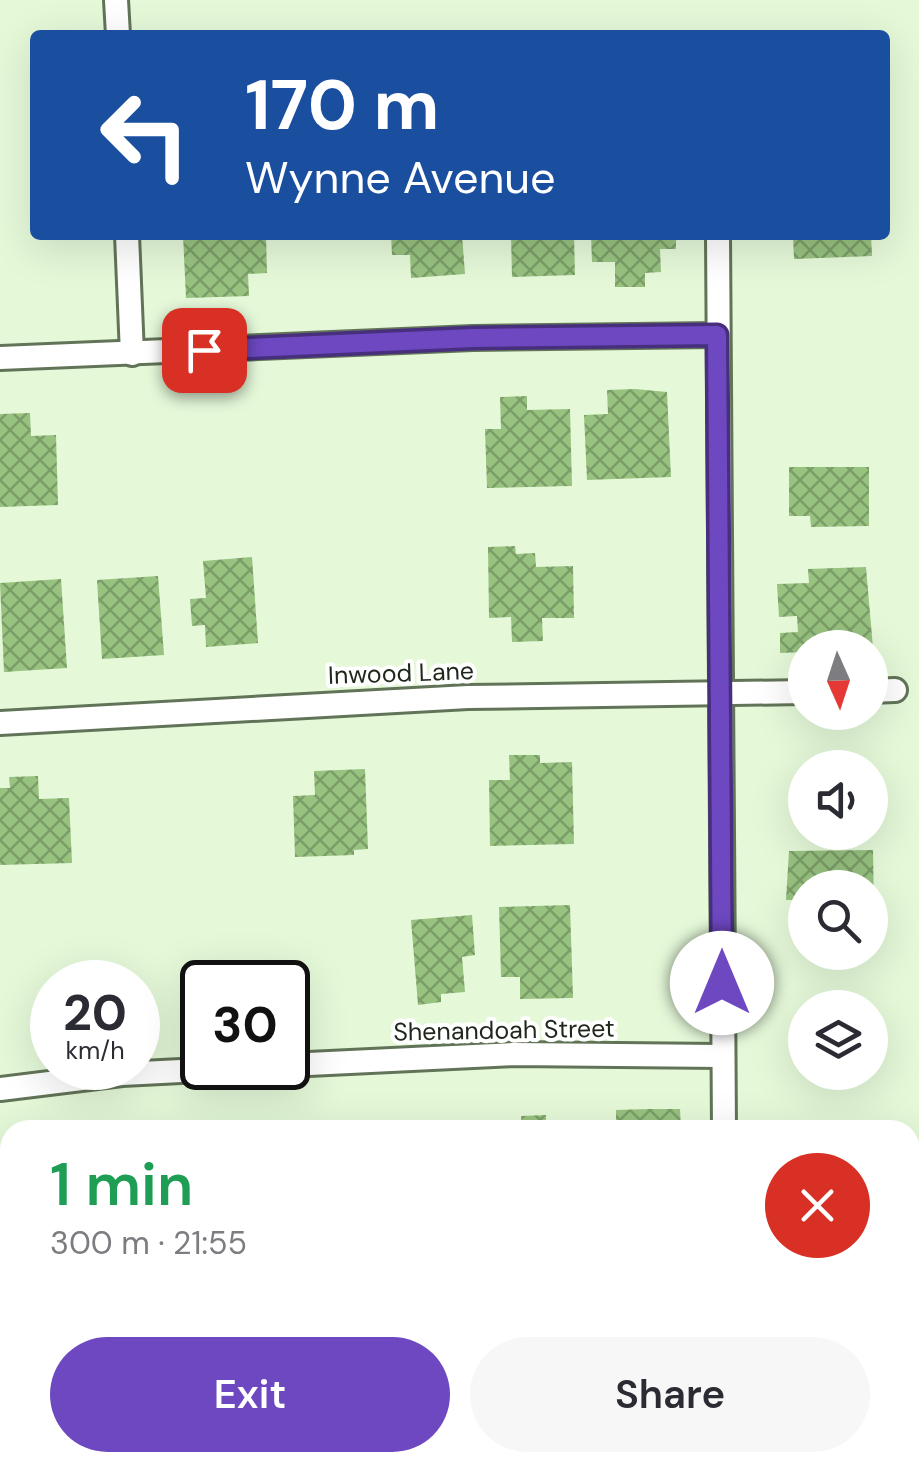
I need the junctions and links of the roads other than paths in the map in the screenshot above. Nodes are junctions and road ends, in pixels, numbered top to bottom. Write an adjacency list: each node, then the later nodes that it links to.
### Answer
1 (116, 0): 2 (street)
2 (118, 30)
3 (127, 240): 6 (street)
4 (718, 240): 5 (street)
5 (717, 335): 6 (street); 11 (street)
6 (132, 354): 7 (street)
7 (0, 358)
8 (888, 690): 9 (street)
9 (895, 690)
10 (788, 692): 11 (street, Inwood Lane)
11 (721, 693): 12 (street, Inwood Lane); 13 (street)
12 (0, 723)
13 (722, 1056): 14 (street, Shenandoah Street); 17 (street)
14 (310, 1064)
15 (180, 1071): 16 (street)
16 (0, 1089)
17 (724, 1120)

